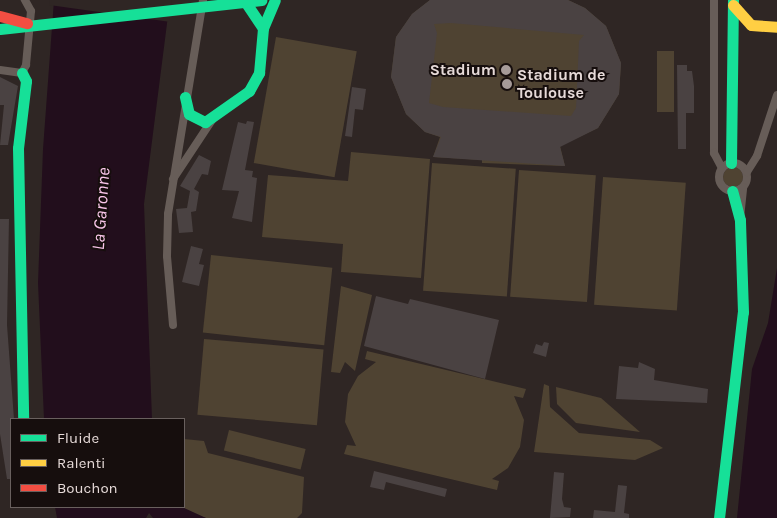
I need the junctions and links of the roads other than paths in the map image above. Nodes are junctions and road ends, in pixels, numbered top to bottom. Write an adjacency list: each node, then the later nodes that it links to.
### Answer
1 (25, 0): 14 (street)
2 (203, 0): 16 (street)
3 (260, 0): 6 (main road)
4 (275, 0): 11 (main road)
5 (714, 0): 18 (street)
6 (247, 2): 9 (main road); 11 (main road)
7 (733, 3): 10 (main road); 18 (main road)
8 (0, 16): 9 (main road)
9 (36, 24): 12 (main road)
10 (777, 27)
11 (263, 28): 17 (main road)
12 (0, 29)
13 (0, 70): 14 (street)
14 (22, 73): 25 (main road)
15 (777, 95): 19 (street)
16 (185, 97): 17 (main road); 20 (street)
17 (213, 119): 20 (street)
18 (727, 166): 19 (street); 22 (street)
19 (747, 172): 21 (street)
20 (174, 179): 24 (street)
21 (743, 187): 22 (street); 23 (street)
22 (732, 191): 23 (main road)
23 (740, 220): 26 (main road)
24 (173, 325)
25 (23, 418)
26 (719, 518)

